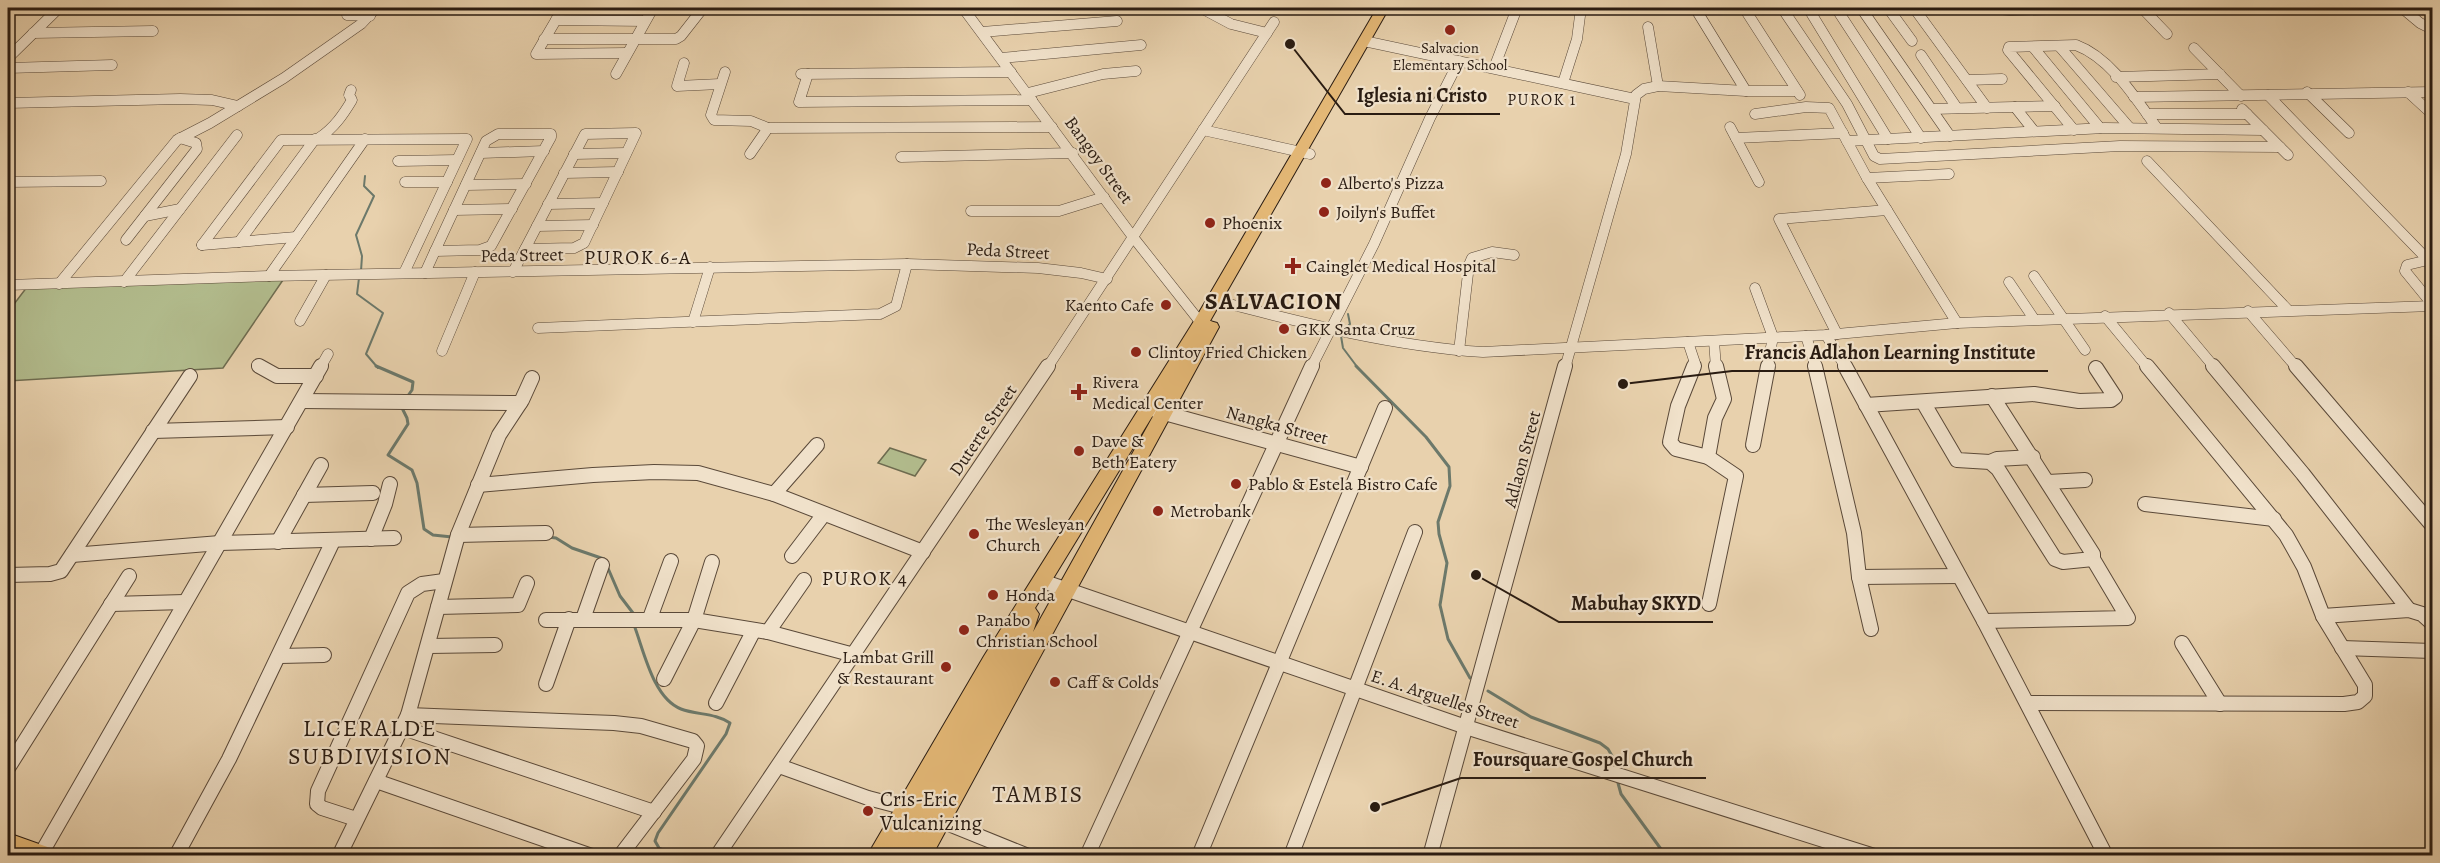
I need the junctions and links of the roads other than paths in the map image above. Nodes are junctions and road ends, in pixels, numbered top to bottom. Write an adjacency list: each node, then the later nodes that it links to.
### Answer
1 (59, 8): 36 (street)
2 (348, 8): 27 (street)
3 (376, 8): 27 (street)
4 (563, 8): 28 (street)
5 (653, 8): 29 (street)
6 (703, 8): 40 (street)
7 (963, 8): 35 (street, Bangoy Street)
8 (1201, 8): 37 (street)
9 (1383, 8): 42 (highway)
10 (1393, 8): 42 (highway)
11 (1516, 8): 55 (street)
12 (1581, 8): 64 (street)
13 (1647, 8): 14 (street)
14 (1695, 8): 15 (street); 68 (street)
15 (1727, 8)
16 (1744, 8): 69 (street)
17 (1782, 8): 110 (street)
18 (1808, 8): 109 (street)
19 (1836, 8): 106 (street)
20 (1861, 8): 85 (street)
21 (1888, 8): 41 (street)
22 (1914, 8): 63 (street)
23 (1981, 8): 24 (street)
24 (2133, 8)
25 (2142, 8): 38 (street)
26 (2402, 8): 33 (street)
27 (370, 16): 79 (street)
28 (556, 20): 29 (street); 39 (street)
29 (645, 21): 40 (street)
30 (1117, 21): 35 (street)
31 (1274, 22): 37 (street, Duterte Street)
32 (1648, 27): 66 (street)
33 (2433, 29)
34 (153, 31): 36 (street)
35 (982, 32): 50 (street, Bangoy Street)
36 (33, 33): 48 (street)
37 (1266, 33): 96 (street, Duterte Street)
38 (2166, 34)
39 (544, 39): 40 (street); 47 (street)
40 (634, 40): 47 (street)
41 (1912, 40)
42 (1369, 41): 51 (street); 116 (highway)
43 (1141, 45): 50 (street)
44 (2033, 46): 45 (street); 81 (street); 94 (street)
45 (2059, 46): 61 (street); 92 (street)
46 (2194, 48): 60 (street)
47 (627, 53): 59 (street)
48 (9, 54)
49 (1921, 55): 83 (street)
50 (1001, 58): 58 (street, Bangoy Street)
51 (1459, 61): 55 (street); 180 (street)
52 (684, 63): 65 (street)
53 (112, 64): 54 (street)
54 (8, 68)
55 (1494, 68): 64 (street)
56 (1136, 71): 75 (street)
57 (725, 72): 65 (street)
58 (1011, 72): 75 (street, Bangoy Street); 75 (street)
59 (616, 74)
60 (2220, 75): 61 (street); 74 (street)
61 (2116, 76): 76 (street)
62 (2002, 79): 63 (street)
63 (1966, 80): 84 (street)
64 (1563, 83): 77 (street)
65 (720, 84): 93 (street)
66 (1658, 86): 68 (street); 77 (street)
67 (351, 90): 107 (street)
68 (1746, 91): 69 (street)
69 (1797, 91): 80 (street)
70 (2408, 92): 71 (street); 72 (street); 89 (street)
71 (2433, 92)
72 (2307, 93): 73 (street); 100 (street)
73 (2268, 95): 74 (street); 168 (street)
74 (2236, 96): 76 (street); 88 (street)
75 (1030, 97): 90 (street, Bangoy Street)
76 (2134, 97): 87 (street)
77 (1635, 99): 186 (street, Adlaon Street)
78 (8, 103): 79 (street)
79 (238, 106): 104 (street)
80 (1806, 106): 86 (street); 103 (street)
81 (2055, 106): 82 (street); 97 (street)
82 (2014, 107): 84 (street); 99 (street)
83 (1958, 108): 84 (street); 85 (street)
84 (1987, 108)
85 (1932, 109): 102 (street)
86 (1755, 114)
87 (2147, 114): 88 (street); 95 (street)
88 (2247, 114): 98 (street)
89 (2433, 114)
90 (1052, 127): 93 (street); 115 (street, Bangoy Street)
91 (1730, 127): 105 (street)
92 (2129, 127): 94 (street); 95 (street)
93 (768, 128): 118 (street)
94 (2102, 128): 97 (street); 111 (street)
95 (2157, 128): 98 (street)
96 (1203, 130): 116 (street); 146 (street, Duterte Street)
97 (2074, 130): 99 (street)
98 (2263, 130): 111 (street)
99 (2034, 131): 102 (street)
100 (2349, 134)
101 (237, 135): 137 (street)
102 (1950, 136): 106 (street)
103 (1845, 137): 105 (street); 110 (street); 126 (street)
104 (180, 138): 142 (street); 164 (street)
105 (1736, 138): 131 (street)
106 (1921, 138): 109 (street)
107 (316, 139): 108 (street); 148 (street); 148 (street)
108 (365, 139): 120 (street); 145 (street)
109 (1888, 139): 110 (street)
110 (1865, 141): 111 (street)
111 (2120, 146)
112 (544, 152): 113 (street); 113 (street); 132 (street)
113 (481, 153): 133 (street)
114 (627, 153): 117 (street); 117 (street); 123 (street)
115 (1072, 153): 119 (street); 134 (street, Bangoy Street)
116 (1305, 153): 167 (highway)
117 (574, 154): 124 (street)
118 (750, 154)
119 (901, 157)
120 (457, 160): 121 (street); 130 (street)
121 (398, 161)
122 (2147, 161): 169 (street)
123 (618, 172): 124 (street); 135 (street)
124 (564, 173): 136 (street)
125 (1949, 174): 126 (street)
126 (1867, 178): 140 (street)
127 (101, 181): 128 (street)
128 (8, 182)
129 (405, 182): 130 (street)
130 (447, 182): 156 (street)
131 (1759, 182)
132 (526, 184): 133 (street); 138 (street)
133 (466, 185): 139 (street)
134 (1104, 197): 141 (street); 146 (street, Bangoy Street)
135 (603, 203): 136 (street); 143 (street)
136 (548, 204): 144 (street)
137 (180, 208): 142 (street); 162 (street)
138 (512, 208): 139 (street); 150 (street)
139 (454, 210): 150 (street)
140 (1887, 210): 177 (street); 181 (street)
141 (971, 212)
142 (145, 216): 147 (street)
143 (593, 225): 144 (street); 149 (street)
144 (537, 226): 149 (street)
145 (296, 237): 148 (street); 159 (street)
146 (1133, 237): 161 (street, Duterte Street); 178 (street, Bangoy Street)
147 (126, 240)
148 (239, 242)
149 (524, 249): 155 (street)
150 (435, 251): 157 (street)
151 (1514, 255): 189 (street)
152 (907, 264): 153 (street, Peda Street); 161 (street, Peda Street); 176 (street)
153 (710, 267): 155 (street, Peda Street); 176 (street)
154 (475, 272): 155 (street, Peda Street); 157 (street, Peda Street); 188 (street)
155 (513, 272)
156 (404, 273): 157 (street, Peda Street); 158 (street, Peda Street)
157 (425, 273)
158 (326, 275): 159 (street, Peda Street); 175 (street)
159 (269, 276): 162 (street, Peda Street)
160 (2034, 276): 173 (street)
161 (1107, 279): 234 (street, Duterte Street)
162 (124, 282): 164 (street, Peda Street)
163 (2009, 282): 174 (street)
164 (59, 284): 165 (street, Peda Street)
165 (8, 285)
166 (1755, 288): 183 (street)
167 (1220, 301): 178 (highway); 180 (street)
168 (2433, 305): 169 (street)
169 (2288, 310): 170 (street)
170 (2248, 311): 171 (street); 225 (street)
171 (2169, 313): 172 (street); 254 (street)
172 (2105, 315): 173 (street); 224 (street)
173 (2062, 318): 174 (street); 187 (street)
174 (2034, 319): 177 (street)
175 (300, 321)
176 (693, 322): 179 (street)
177 (1958, 323): 181 (street)
178 (1206, 325): 202 (highway)
179 (538, 328)
180 (1330, 329): 189 (street); 205 (street)
181 (1831, 334): 182 (street); 200 (street)
182 (1806, 336): 183 (street); 244 (street)
183 (1773, 337): 184 (street); 207 (street)
184 (1714, 340): 185 (street); 209 (street)
185 (1688, 342): 186 (street); 209 (street)
186 (1571, 348): 189 (street); 282 (street, Adlaon Street)
187 (2085, 350)
188 (442, 351)
189 (1459, 351)
190 (328, 354): 194 (street)
191 (257, 365): 194 (street)
192 (2096, 368): 196 (street)
193 (190, 376): 204 (street)
194 (316, 376): 197 (street)
195 (532, 378): 199 (street)
196 (1992, 396): 198 (street); 210 (street)
197 (302, 401): 199 (street); 203 (street)
198 (1923, 402): 200 (street); 212 (street)
199 (520, 404): 218 (street)
200 (1866, 405): 243 (street)
201 (1385, 408): 214 (street)
202 (1156, 410): 205 (street, Nangka Street); 208 (highway); 211 (highway)
203 (287, 427): 204 (street); 233 (street)
204 (153, 431): 235 (street)
205 (1278, 444): 214 (street, Nangka Street); 264 (street)
206 (817, 445): 220 (street)
207 (1753, 445)
208 (1120, 454): 211 (highway); 248 (highway)
209 (1708, 457): 252 (street)
210 (2032, 457): 212 (street); 216 (street)
211 (1139, 460): 249 (highway)
212 (1990, 462): 237 (street)
213 (321, 465): 221 (street)
214 (1361, 467): 274 (street)
215 (2085, 480): 216 (street)
216 (2048, 482): 237 (street)
217 (390, 484): 230 (street)
218 (478, 485): 220 (street); 228 (street)
219 (374, 493): 221 (street)
220 (774, 494): 223 (street)
221 (304, 495): 232 (street)
222 (2145, 504): 224 (street)
223 (824, 514): 234 (street); 236 (street)
224 (2274, 519): 255 (street)
225 (2433, 525)
226 (1415, 532): 277 (street)
227 (546, 533): 228 (street)
228 (458, 535): 246 (street)
229 (394, 538): 230 (street)
230 (371, 539): 231 (street)
231 (333, 541): 232 (street); 273 (street)
232 (278, 542): 233 (street)
233 (220, 543): 235 (street); 250 (street)
234 (923, 552): 272 (street, Duterte Street)
235 (72, 555): 241 (street)
236 (792, 556)
237 (2093, 559): 260 (street)
238 (671, 561): 256 (street)
239 (712, 562): 259 (street)
240 (602, 565): 257 (street)
241 (8, 575)
242 (129, 576): 251 (street)
243 (1959, 576): 244 (street); 260 (street)
244 (1859, 577): 262 (street)
245 (804, 580): 263 (street)
246 (444, 581): 253 (street); 288 (street)
247 (527, 583): 253 (street)
248 (1039, 585): 249 (street, E. A. Arguelles Street); 265 (highway); 286 (highway)
249 (1065, 594): 264 (street, E. A. Arguelles Street); 265 (highway); 289 (highway)
250 (185, 602): 251 (street); 291 (street)
251 (111, 604): 284 (street)
252 (1709, 604)
253 (438, 607): 268 (street)
254 (2409, 610): 255 (street); 261 (street)
255 (2323, 616): 269 (street)
256 (650, 618): 257 (street); 259 (street)
257 (576, 619): 258 (street); 276 (street)
258 (546, 620)
259 (694, 620): 263 (street); 275 (street)
260 (1984, 621): 279 (street)
261 (2433, 623)
262 (1871, 629)
263 (761, 631): 272 (street); 278 (street)
264 (1192, 632): 274 (street, E. A. Arguelles Street); 301 (street)
265 (1020, 643): 298 (highway)
266 (2182, 643): 280 (street)
267 (495, 645): 268 (street)
268 (429, 646): 281 (street)
269 (2342, 648): 270 (street); 280 (street)
270 (2433, 651)
271 (324, 655): 273 (street)
272 (854, 655): 283 (street, Duterte Street)
273 (280, 656): 292 (street)
274 (1279, 661): 277 (street, E. A. Arguelles Street); 302 (street)
275 (664, 678)
276 (546, 684)
277 (1353, 689): 282 (street, E. A. Arguelles Street); 303 (street)
278 (717, 703)
279 (2028, 703): 280 (street); 306 (street)
280 (2220, 704)
281 (406, 722): 285 (street); 287 (street); 287 (street)
282 (1466, 727): 304 (street, Adlaon Street); 305 (street, E. A. Arguelles Street)
283 (779, 766): 286 (street); 296 (street, Duterte Street)
284 (8, 768)
285 (376, 781): 288 (street); 294 (street)
286 (906, 808): 297 (highway)
287 (654, 812): 295 (street)
288 (356, 819): 293 (street)
289 (939, 820): 299 (highway); 300 (street)
290 (8, 842): 291 (main road)
291 (44, 855)
292 (176, 855)
293 (339, 855)
294 (592, 855)
295 (620, 855)
296 (717, 855)
297 (878, 855)
298 (898, 855)
299 (918, 855)
300 (1028, 855)
301 (1087, 855)
302 (1199, 855)
303 (1291, 855)
304 (1430, 855)
305 (1874, 855)
306 (2106, 855)

